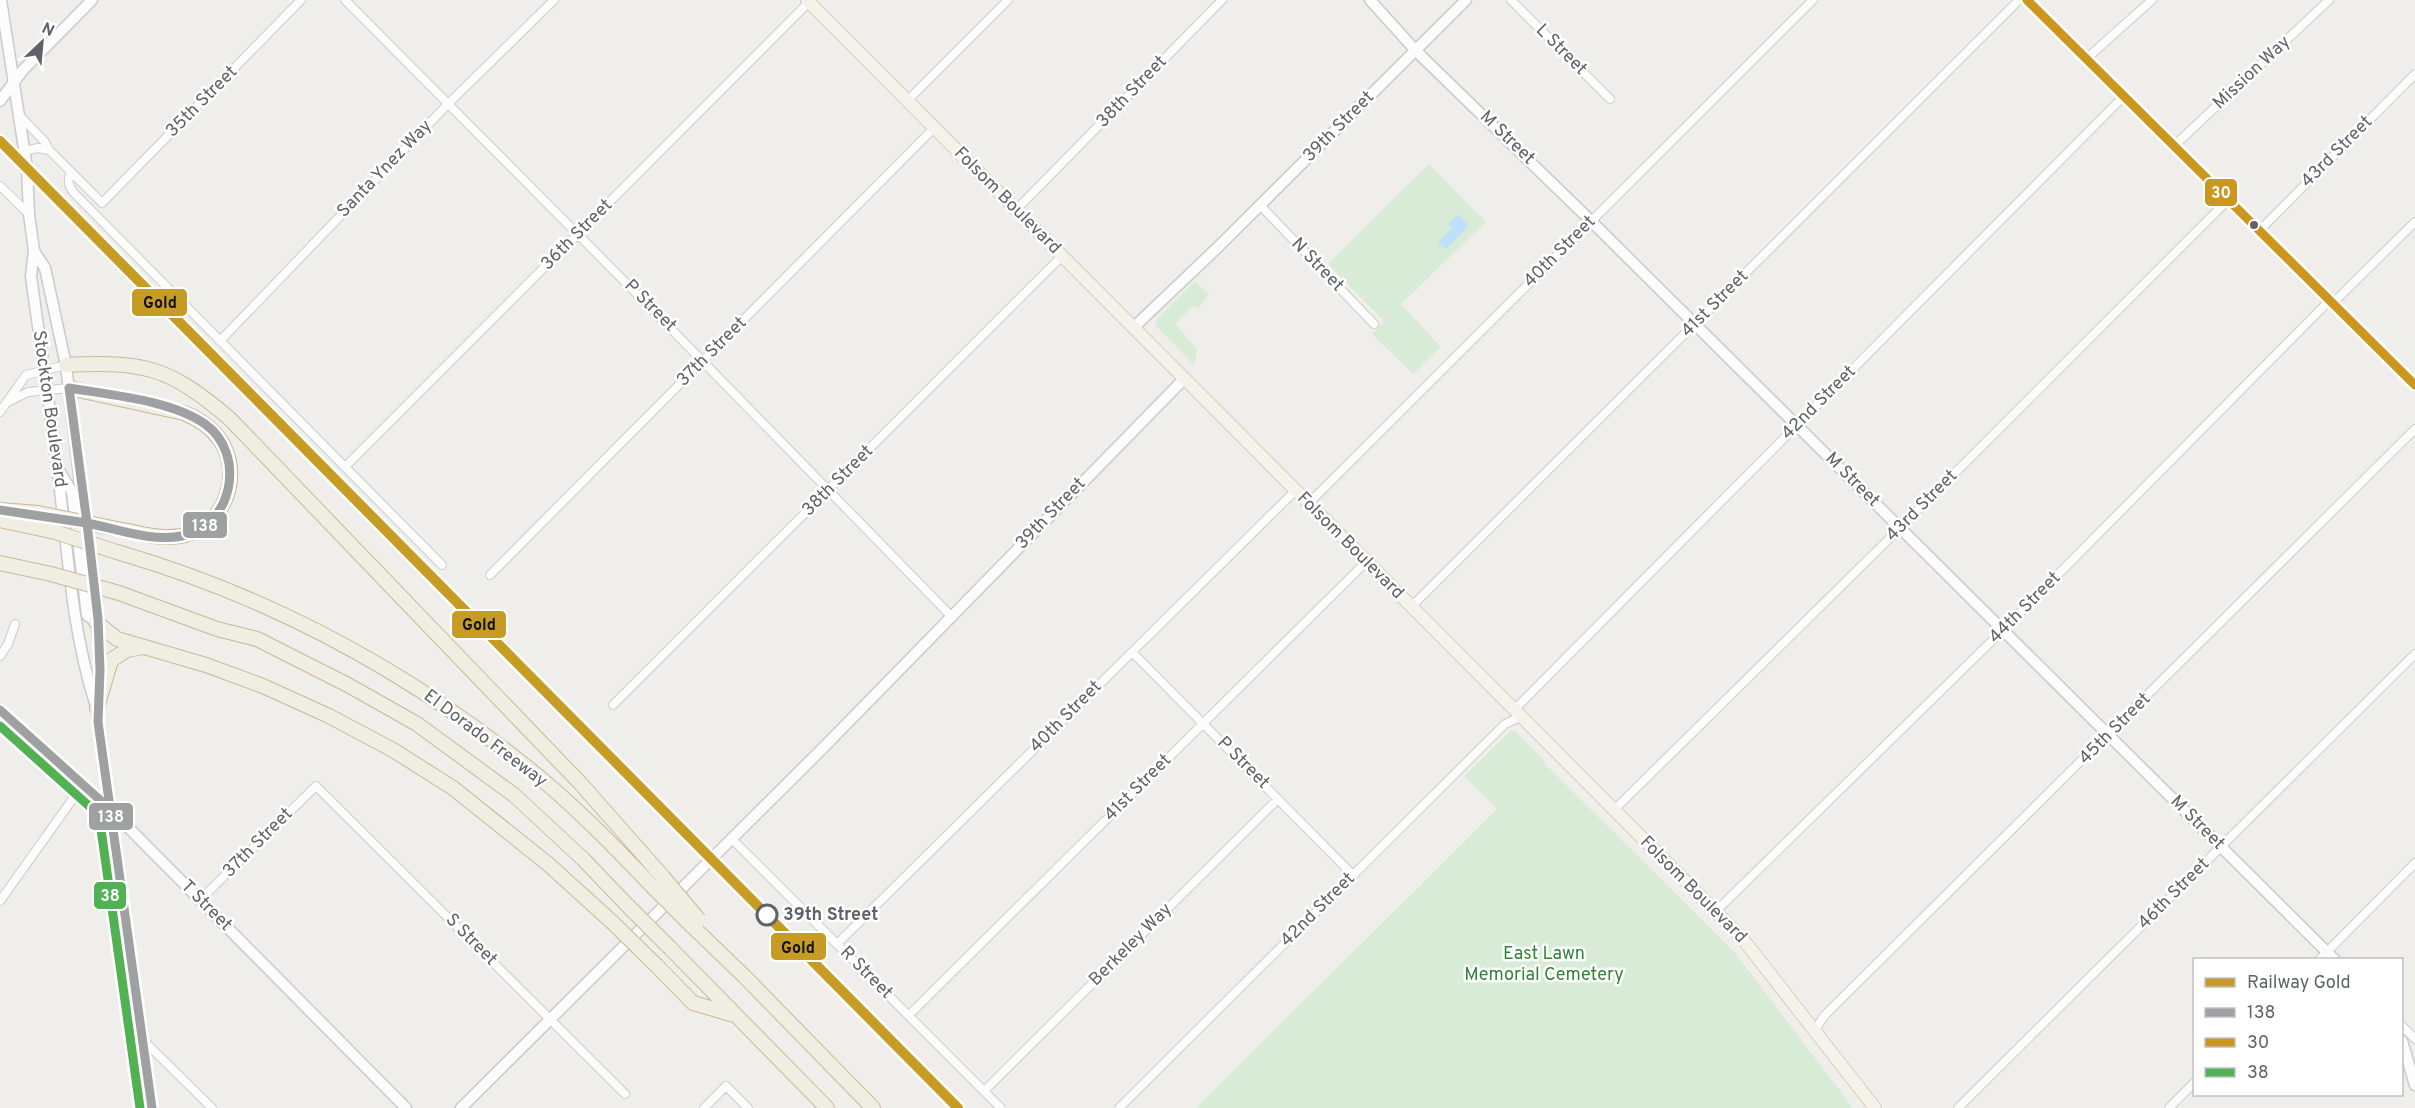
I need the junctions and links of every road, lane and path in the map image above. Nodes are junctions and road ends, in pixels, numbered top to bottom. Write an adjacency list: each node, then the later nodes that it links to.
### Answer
1 (1, 0): 20 (street, Stockton Boulevard)
2 (92, 0): 20 (street)
3 (301, 0): 31 (street, 35th Street)
4 (345, 0): 25 (street, P Street)
5 (554, 0): 25 (street, Santa Ynez Way)
6 (1008, 0): 24 (street)
7 (1222, 0): 35 (street, 38th Street)
8 (1370, 0): 17 (street, M Street)
9 (1466, 0): 17 (street, 39th Street)
10 (1511, 0): 22 (street, L Street)
11 (1813, 0): 37 (street, 40th Street)
12 (2019, 0): 45 (street, 41st Street)
13 (2027, 0): 18 (street)
14 (2152, 0): 18 (street)
15 (2329, 0): 28 (street, Mission Way)
16 (808, 1): 24 (main road, Folsom Boulevard); 40 (street, 36th Street)
17 (1416, 51): 34 (street, 39th Street); 37 (street, M Street)
18 (2086, 59): 21 (street)
19 (2415, 74): 39 (street, 43rd Street)
20 (15, 84): 23 (street); 26 (street, Stockton Boulevard)
21 (2124, 96): 28 (street); 57 (street, 42nd Street)
22 (1610, 99)
23 (0, 100)
24 (907, 101): 27 (main road, Folsom Boulevard)
25 (448, 104): 40 (street, P Street); 47 (street, Santa Ynez Way)
26 (19, 116): 29 (street); 30 (street, Stockton Boulevard)
27 (934, 128): 35 (main road, Folsom Boulevard); 48 (street, 37th Street)
28 (2174, 146): 33 (street)
29 (49, 150): 30 (street); 31 (street)
30 (24, 151): 36 (street, Stockton Boulevard)
31 (71, 172): 47 (street)
32 (0, 186): 36 (street)
33 (2228, 200): 39 (street); 66 (street, 43rd Street)
34 (1260, 205): 44 (street, N Street); 46 (street, 39th Street)
35 (1016, 210): 42 (main road, Folsom Boulevard)
36 (29, 214): 41 (street, Stockton Boulevard)
37 (1591, 221): 45 (street, M Street); 63 (street, 40th Street)
38 (2415, 222): 43 (street, 44th Street)
39 (2260, 230): 43 (street)
40 (579, 234): 48 (street, P Street); 60 (street, 36th Street)
41 (34, 251): 49 (street, Stockton Boulevard); 50 (street, Stockton Boulevard)
42 (1062, 256): 46 (main road, Folsom Boulevard); 61 (street, 38th Street)
43 (2331, 301): 52 (street); 75 (street, 44th Street)
44 (1374, 324)
45 (1695, 324): 57 (street, M Street); 71 (street, 41st Street)
46 (1133, 328): 51 (main road, Folsom Boulevard)
47 (220, 341): 60 (street)
48 (704, 361): 61 (street, P Street); 70 (street, 37th Street)
49 (66, 365): 50 (street); 53 (street, Stockton Boulevard); 95 (highway)
50 (44, 369): 54 (street, Stockton Boulevard); 55 (street)
51 (1185, 379): 62 (main road, Folsom Boulevard); 72 (street, 39th Street)
52 (2414, 381)
53 (69, 388): 54 (street); 64 (highway, bridge); 73 (street, Stockton Boulevard)
54 (47, 390): 55 (street); 59 (street, Stockton Boulevard)
55 (6, 404): 56 (street)
56 (0, 412)
57 (1797, 425): 66 (street, M Street); 83 (street, 42nd Street)
58 (2415, 429): 85 (street, 45th Street)
59 (57, 467): 73 (street); 81 (street, Stockton Boulevard)
60 (345, 467): 69 (street)
61 (829, 489): 72 (street, P Street); 80 (street, 38th Street)
62 (1294, 491): 63 (main road, Folsom Boulevard); 77 (street, 40th Street)
63 (1308, 504): 67 (main road, Folsom Boulevard)
64 (0, 510)
65 (0, 520): 95 (highway, El Dorado Freeway, bridge)
66 (1900, 528): 75 (street, M Street); 90 (street, 43rd Street)
67 (1367, 561): 71 (main road, Folsom Boulevard); 84 (street, 41st Street)
68 (0, 563): 102 (highway, El Dorado Freeway, bridge)
69 (442, 565)
70 (489, 575)
71 (1411, 607): 83 (main road, Folsom Boulevard)
72 (951, 616): 91 (street, 39th Street)
73 (96, 622): 76 (highway); 81 (street, Stockton Boulevard)
74 (15, 624): 79 (street)
75 (2003, 630): 85 (street, M Street); 98 (street, 44th Street)
76 (145, 647): 81 (highway); 102 (highway, bridge)
77 (1132, 652): 84 (street, P Street); 99 (street, 40th Street)
78 (2415, 654): 92 (street, 46th Street)
79 (0, 656)
80 (613, 705)
81 (97, 708): 89 (street, Stockton Boulevard)
82 (0, 710): 86 (street, T Street)
83 (1517, 713): 90 (main road, Folsom Boulevard); 94 (street, 42nd Street)
84 (1203, 724): 88 (street, P Street); 101 (street, 41st Street)
85 (2109, 735): 92 (street, M Street); 105 (street, 45th Street)
86 (82, 786): 89 (street, T Street); 96 (street)
87 (316, 786): 97 (street, 37th Street); 103 (street, S Street)
88 (1278, 799): 94 (street, P Street); 111 (street, Berkeley Way)
89 (110, 809): 97 (street, T Street); 106 (street, Stockton Boulevard)
90 (1614, 810): 98 (main road, Folsom Boulevard)
91 (731, 838): 99 (street, R Street); 103 (street, 39th Street)
92 (2221, 846): 100 (street, M Street); 124 (street, 46th Street)
93 (2415, 863): 100 (street)
94 (1353, 874): 122 (street, 42nd Street)
95 (657, 881): 120 (highway, bridge)
96 (0, 900)
97 (200, 900): 115 (street, T Street)
98 (1715, 912): 105 (main road, Folsom Boulevard)
99 (837, 944): 101 (street, R Street)
100 (2327, 957)
101 (909, 1015): 111 (street, R Street)
102 (737, 1016): 119 (highway, El Dorado Freeway)
103 (550, 1020): 112 (street, S Street); 116 (street, 39th Street)
104 (2403, 1027): 107 (street)
105 (1815, 1030): 123 (main road, Folsom Boulevard)
106 (142, 1039): 113 (street, Stockton Boulevard); 114 (street)
107 (2415, 1039)
108 (2403, 1044): 110 (street)
109 (2193, 1084): 125 (street)
110 (2415, 1085)
111 (984, 1091): 121 (street, R Street)
112 (625, 1094)
113 (152, 1108)
114 (212, 1108)
115 (406, 1108)
116 (461, 1108)
117 (704, 1108): 118 (street)
118 (748, 1108)
119 (827, 1108)
120 (873, 1108)
121 (1001, 1108)
122 (1119, 1108)
123 (1875, 1108)
124 (1958, 1108)
125 (2169, 1108)

